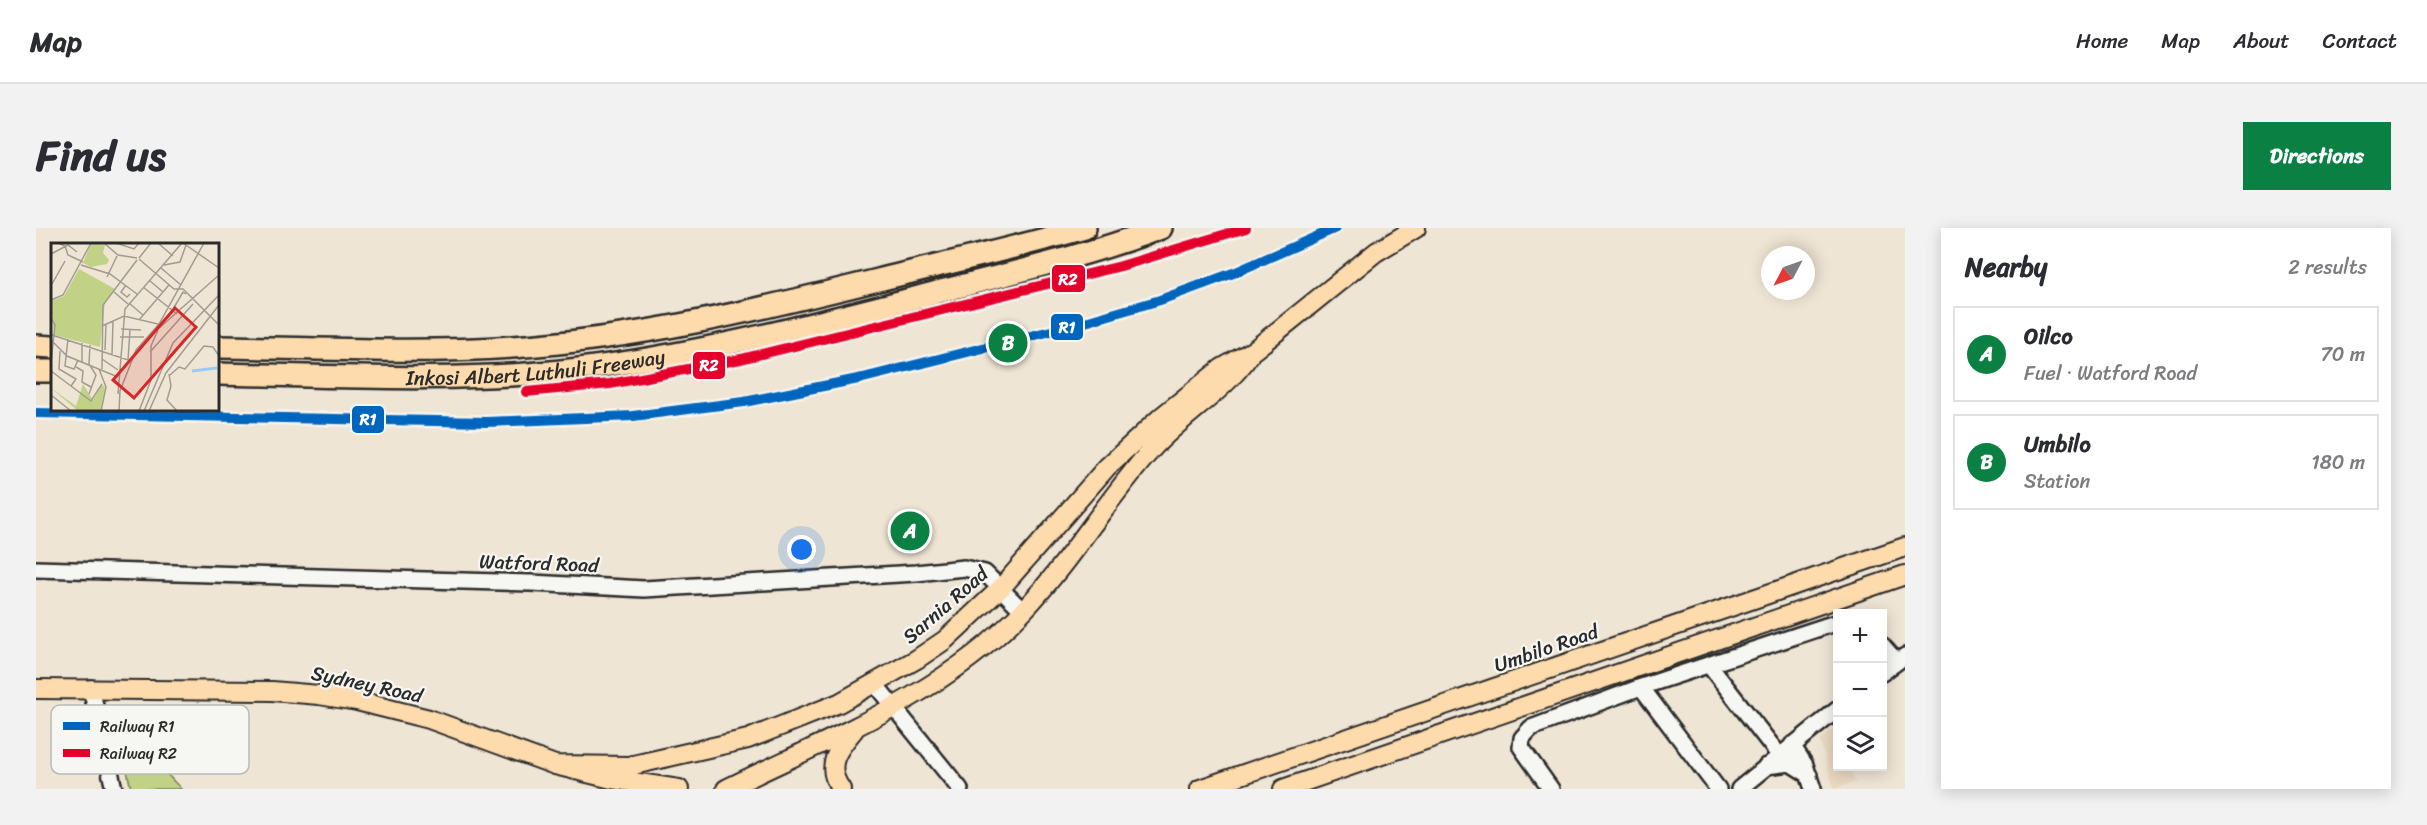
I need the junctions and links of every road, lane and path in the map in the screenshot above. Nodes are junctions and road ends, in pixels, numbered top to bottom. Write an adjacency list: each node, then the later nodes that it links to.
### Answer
1 (1085, 228): 4 (highway, Inkosi Albert Luthuli Freeway)
2 (1161, 228): 6 (highway, Inkosi Albert Luthuli Freeway)
3 (1416, 228): 5 (main road, Sarnia Road)
4 (219, 347)
5 (1254, 350): 10 (main road, Sarnia Road); 11 (main road, Sarnia Road)
6 (219, 374)
7 (1905, 547): 36 (main road, Umbilo Road)
8 (36, 569): 10 (street, Watford Road)
9 (1905, 575): 37 (main road)
10 (1001, 588): 11 (street, Watford Road); 17 (main road, Sarnia Road)
11 (1023, 611): 22 (main road, Sarnia Road)
12 (1833, 624): 15 (street)
13 (1887, 649): 14 (street)
14 (1901, 659): 16 (street)
15 (1709, 665): 18 (street); 26 (street)
16 (1887, 669)
17 (875, 684): 22 (street); 27 (main road, Sarnia Road)
18 (1641, 687): 38 (street); 39 (street)
19 (91, 688): 20 (main road, Sydney Road); 21 (street); 27 (main road, Sydney Road)
20 (36, 689)
21 (95, 705)
22 (894, 708): 24 (main road, Sarnia Road); 35 (street)
23 (1833, 713): 25 (street)
24 (856, 726): 33 (main road, Sarnia Road); 34 (main road)
25 (1792, 745): 26 (street); 30 (street)
26 (1779, 755): 28 (street)
27 (555, 765): 32 (main road, Sydney Road)
28 (1766, 766): 30 (street); 40 (street)
29 (111, 774): 31 (street)
30 (1811, 782)
31 (114, 789)
32 (679, 789)
33 (726, 789)
34 (842, 789)
35 (960, 789)
36 (1200, 789)
37 (1283, 789)
38 (1551, 789)
39 (1718, 789)
40 (1739, 789)

